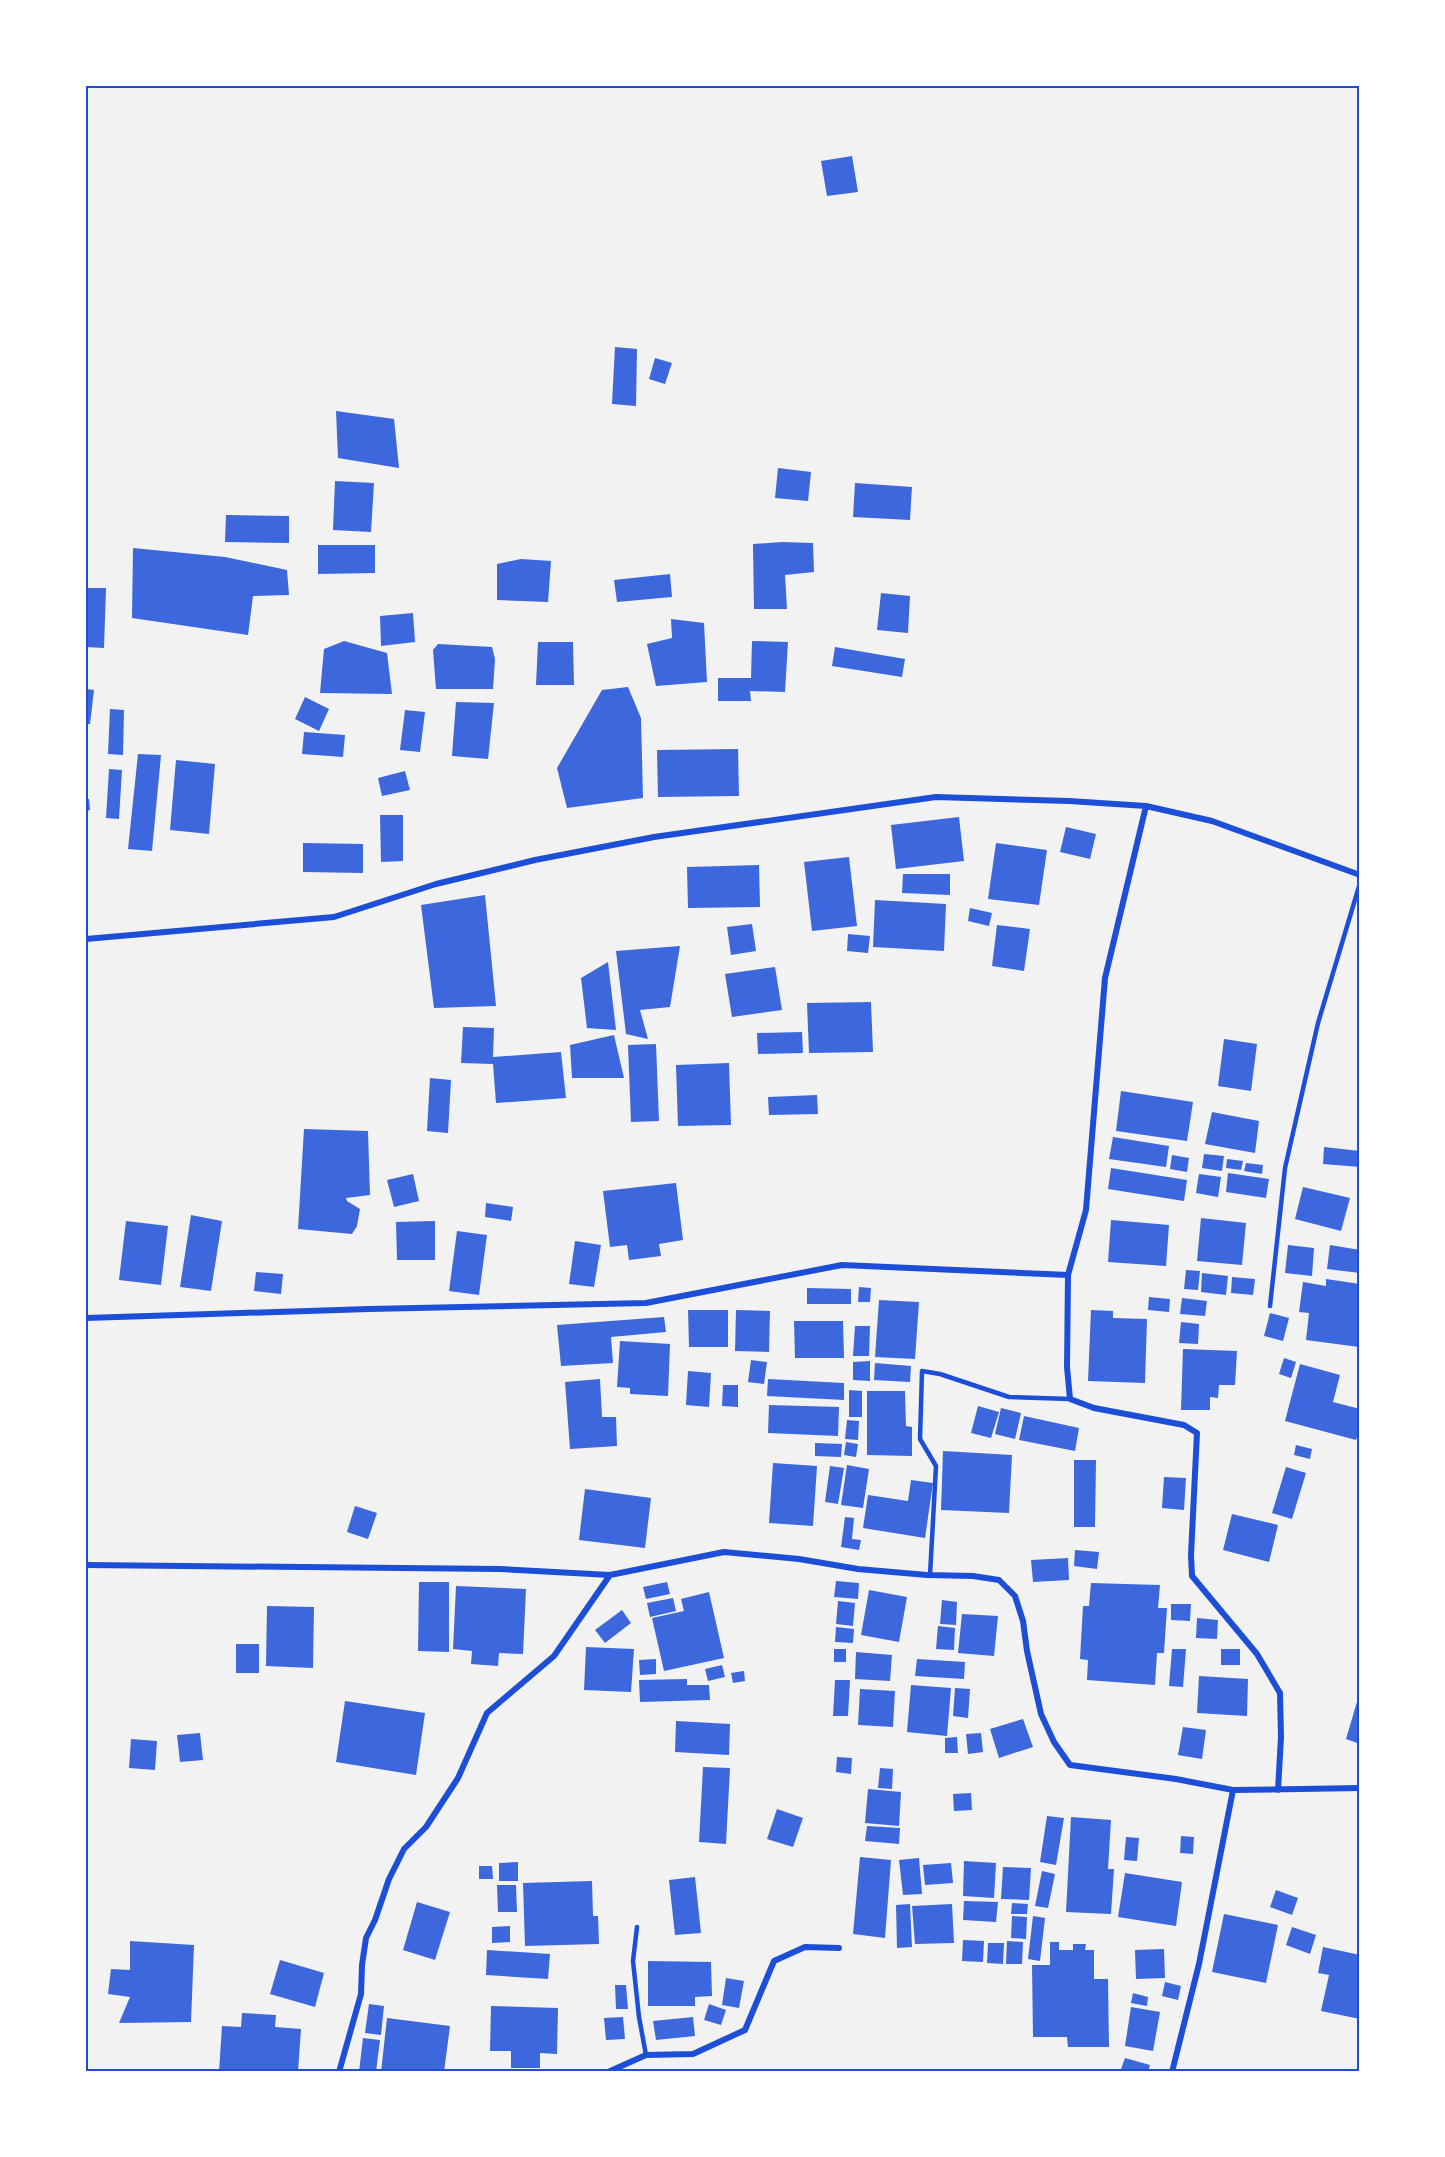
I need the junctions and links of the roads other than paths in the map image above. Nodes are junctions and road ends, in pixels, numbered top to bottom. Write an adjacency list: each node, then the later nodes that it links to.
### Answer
1 (1146, 806): 2 (street); 4 (street); 5 (street)
2 (1359, 875)
3 (1359, 883): 6 (lane)
4 (86, 939)
5 (1068, 1275): 7 (street); 8 (street)
6 (1270, 1306)
7 (86, 1318)
8 (1070, 1399): 11 (lane); 14 (street)
9 (86, 1565): 10 (street)
10 (610, 1575): 11 (street); 18 (street)
11 (930, 1575): 13 (street)
12 (1359, 1788): 14 (street)
13 (1233, 1790): 14 (street); 20 (street)
14 (1278, 1790)
15 (637, 1927): 17 (lane)
16 (839, 1948): 17 (street)
17 (646, 2055): 19 (street)
18 (339, 2072)
19 (608, 2072)
20 (1172, 2072)

